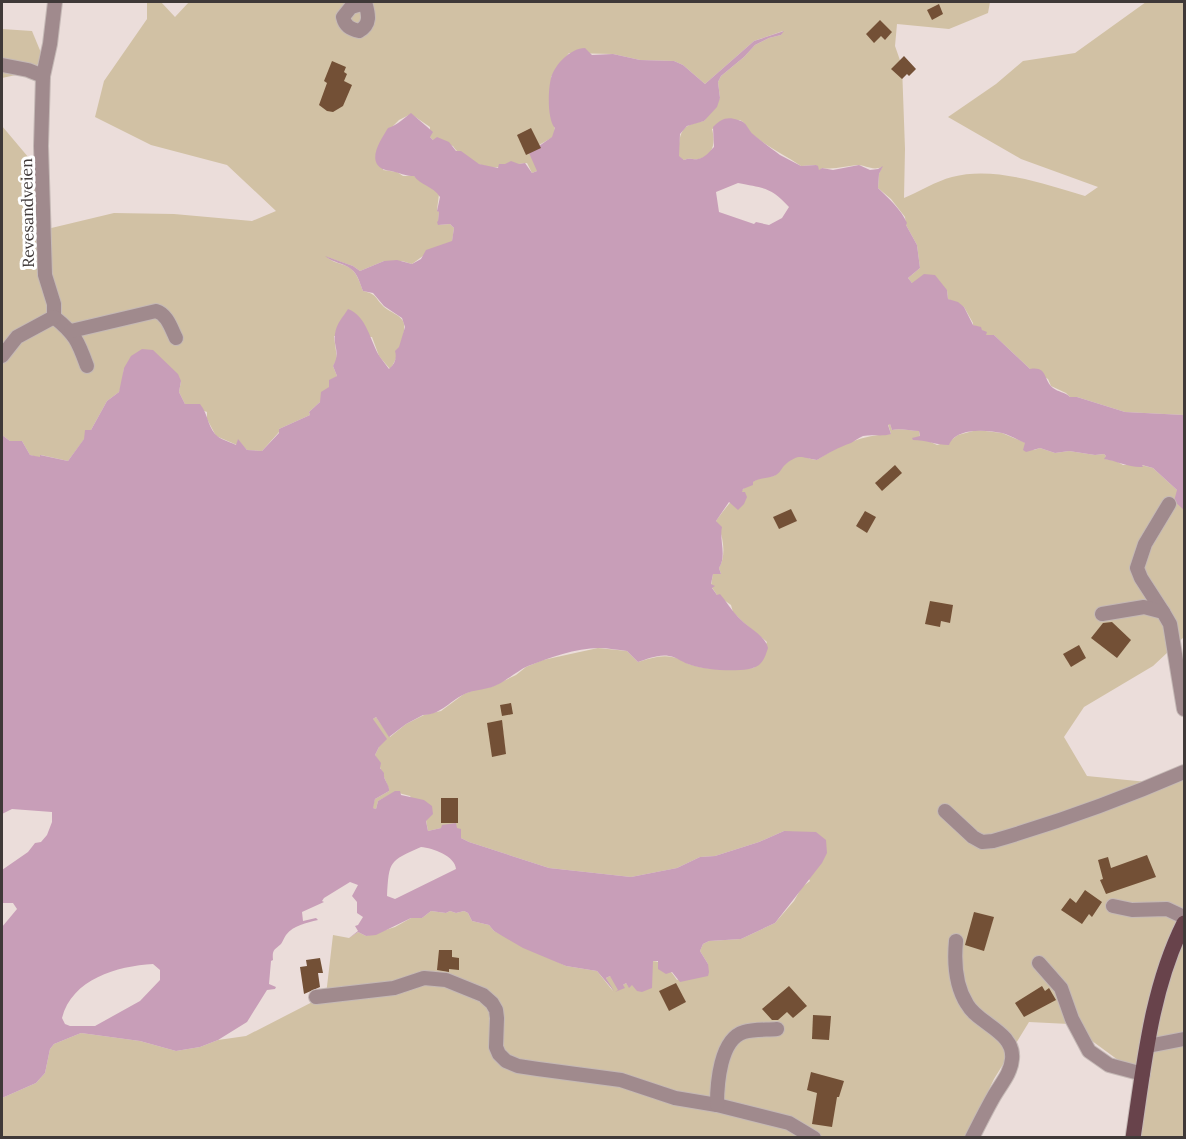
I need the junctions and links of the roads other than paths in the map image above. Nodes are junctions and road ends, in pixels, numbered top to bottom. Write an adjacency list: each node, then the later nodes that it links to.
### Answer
1 (55, 2): 3 (street, Revesandveien)
2 (2, 65): 3 (street)
3 (43, 76): 4 (street, Revesandveien)
4 (54, 317): 5 (street); 7 (street)
5 (71, 331): 6 (street); 8 (street)
6 (176, 338)
7 (2, 356)
8 (87, 366)
9 (1169, 504): 10 (street)
10 (1163, 612): 11 (street); 12 (street)
11 (1102, 614)
12 (1185, 709)
13 (1185, 772): 14 (street)
14 (945, 811)
15 (1113, 906): 16 (street)
16 (1185, 917)
17 (1185, 922): 23 (main road)
18 (956, 941): 27 (street)
19 (1040, 963): 24 (street)
20 (316, 997): 25 (street)
21 (777, 1029): 25 (street)
22 (1185, 1039): 23 (street)
23 (1148, 1046): 24 (main road)
24 (1143, 1074): 28 (main road)
25 (717, 1104): 26 (street)
26 (814, 1137)
27 (972, 1137)
28 (1133, 1137)

